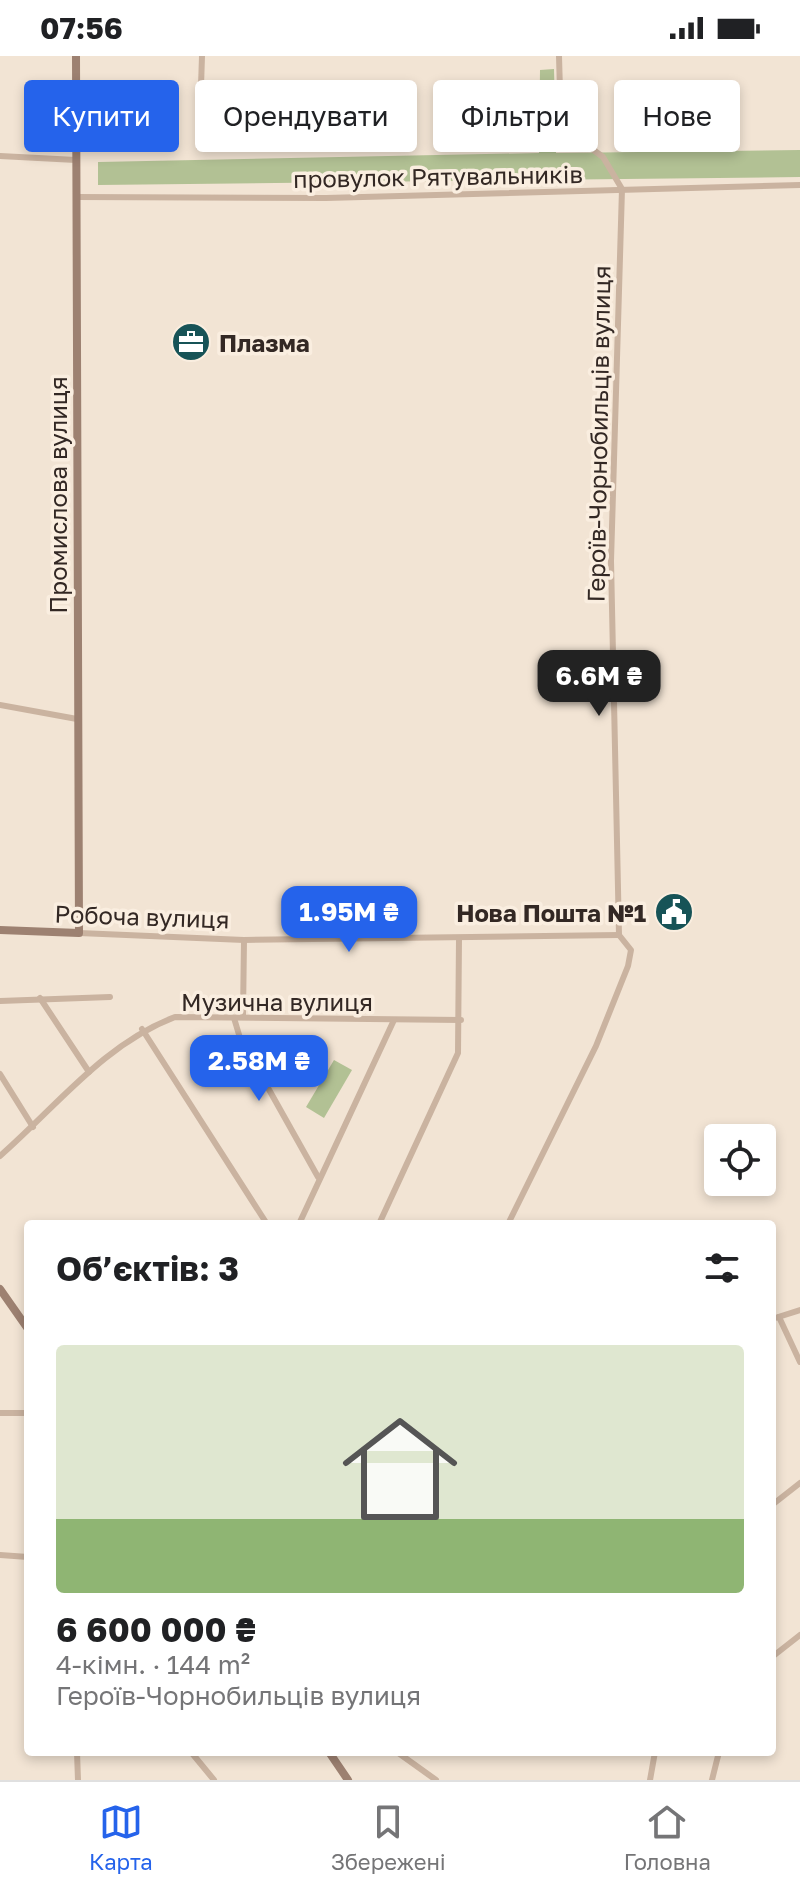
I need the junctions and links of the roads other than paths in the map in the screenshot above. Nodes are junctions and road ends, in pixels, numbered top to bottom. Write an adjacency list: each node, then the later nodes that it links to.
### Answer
1 (76, 56): 6 (street, Промислова вулиця)
2 (202, 56): 4 (street)
3 (559, 56): 8 (street)
4 (201, 80)
5 (0, 156): 6 (street)
6 (76, 160): 9 (street, Промислова вулиця)
7 (800, 185): 8 (street, провулок Рятувальників)
8 (622, 189): 9 (street, провулок Рятувальників); 14 (street, Героїв-Чорнобильців вулиця)
9 (76, 197): 11 (street, Промислова вулиця)
10 (0, 705): 11 (street)
11 (77, 719): 13 (street, Промислова вулиця)
12 (0, 930): 13 (street, Робоча вулиця)
13 (79, 933): 16 (street, Робоча вулиця)
14 (619, 935): 15 (street, Робоча вулиця); 33 (street, Героїв-Чорнобильців вулиця)
15 (459, 939): 16 (street, Робоча вулиця); 23 (street)
16 (244, 940): 20 (street)
17 (110, 997): 18 (street)
18 (40, 998): 19 (street); 25 (street)
19 (0, 1001)
20 (243, 1015): 21 (street, Музична вулиця); 22 (street, Музична вулиця)
21 (234, 1018): 24 (street, Музична вулиця); 29 (street)
22 (394, 1020): 23 (street, Музична вулиця); 29 (street)
23 (461, 1020): 32 (street)
24 (142, 1029): 25 (street, Музична вулиця); 30 (street)
25 (89, 1072): 27 (street, Музична вулиця)
26 (0, 1074): 27 (street)
27 (33, 1127): 28 (street, Музична вулиця)
28 (0, 1156)
29 (318, 1177): 31 (street)
30 (264, 1220)
31 (301, 1220)
32 (381, 1220)
33 (510, 1220)
34 (0, 1289): 37 (street)
35 (800, 1310): 36 (street)
36 (776, 1318): 38 (street)
37 (24, 1323)
38 (800, 1362)
39 (0, 1413): 40 (street)
40 (24, 1413)
41 (800, 1483): 42 (street)
42 (776, 1502)
43 (0, 1555): 44 (street)
44 (24, 1557)
45 (800, 1635): 46 (street)
46 (776, 1654)
47 (77, 1756): 53 (street)
48 (194, 1756): 54 (street)
49 (332, 1756): 55 (street)
50 (403, 1756): 56 (street)
51 (654, 1756): 57 (street)
52 (718, 1756): 58 (street)
53 (78, 1780)
54 (214, 1780)
55 (348, 1780)
56 (436, 1780)
57 (650, 1780)
58 (712, 1780)

